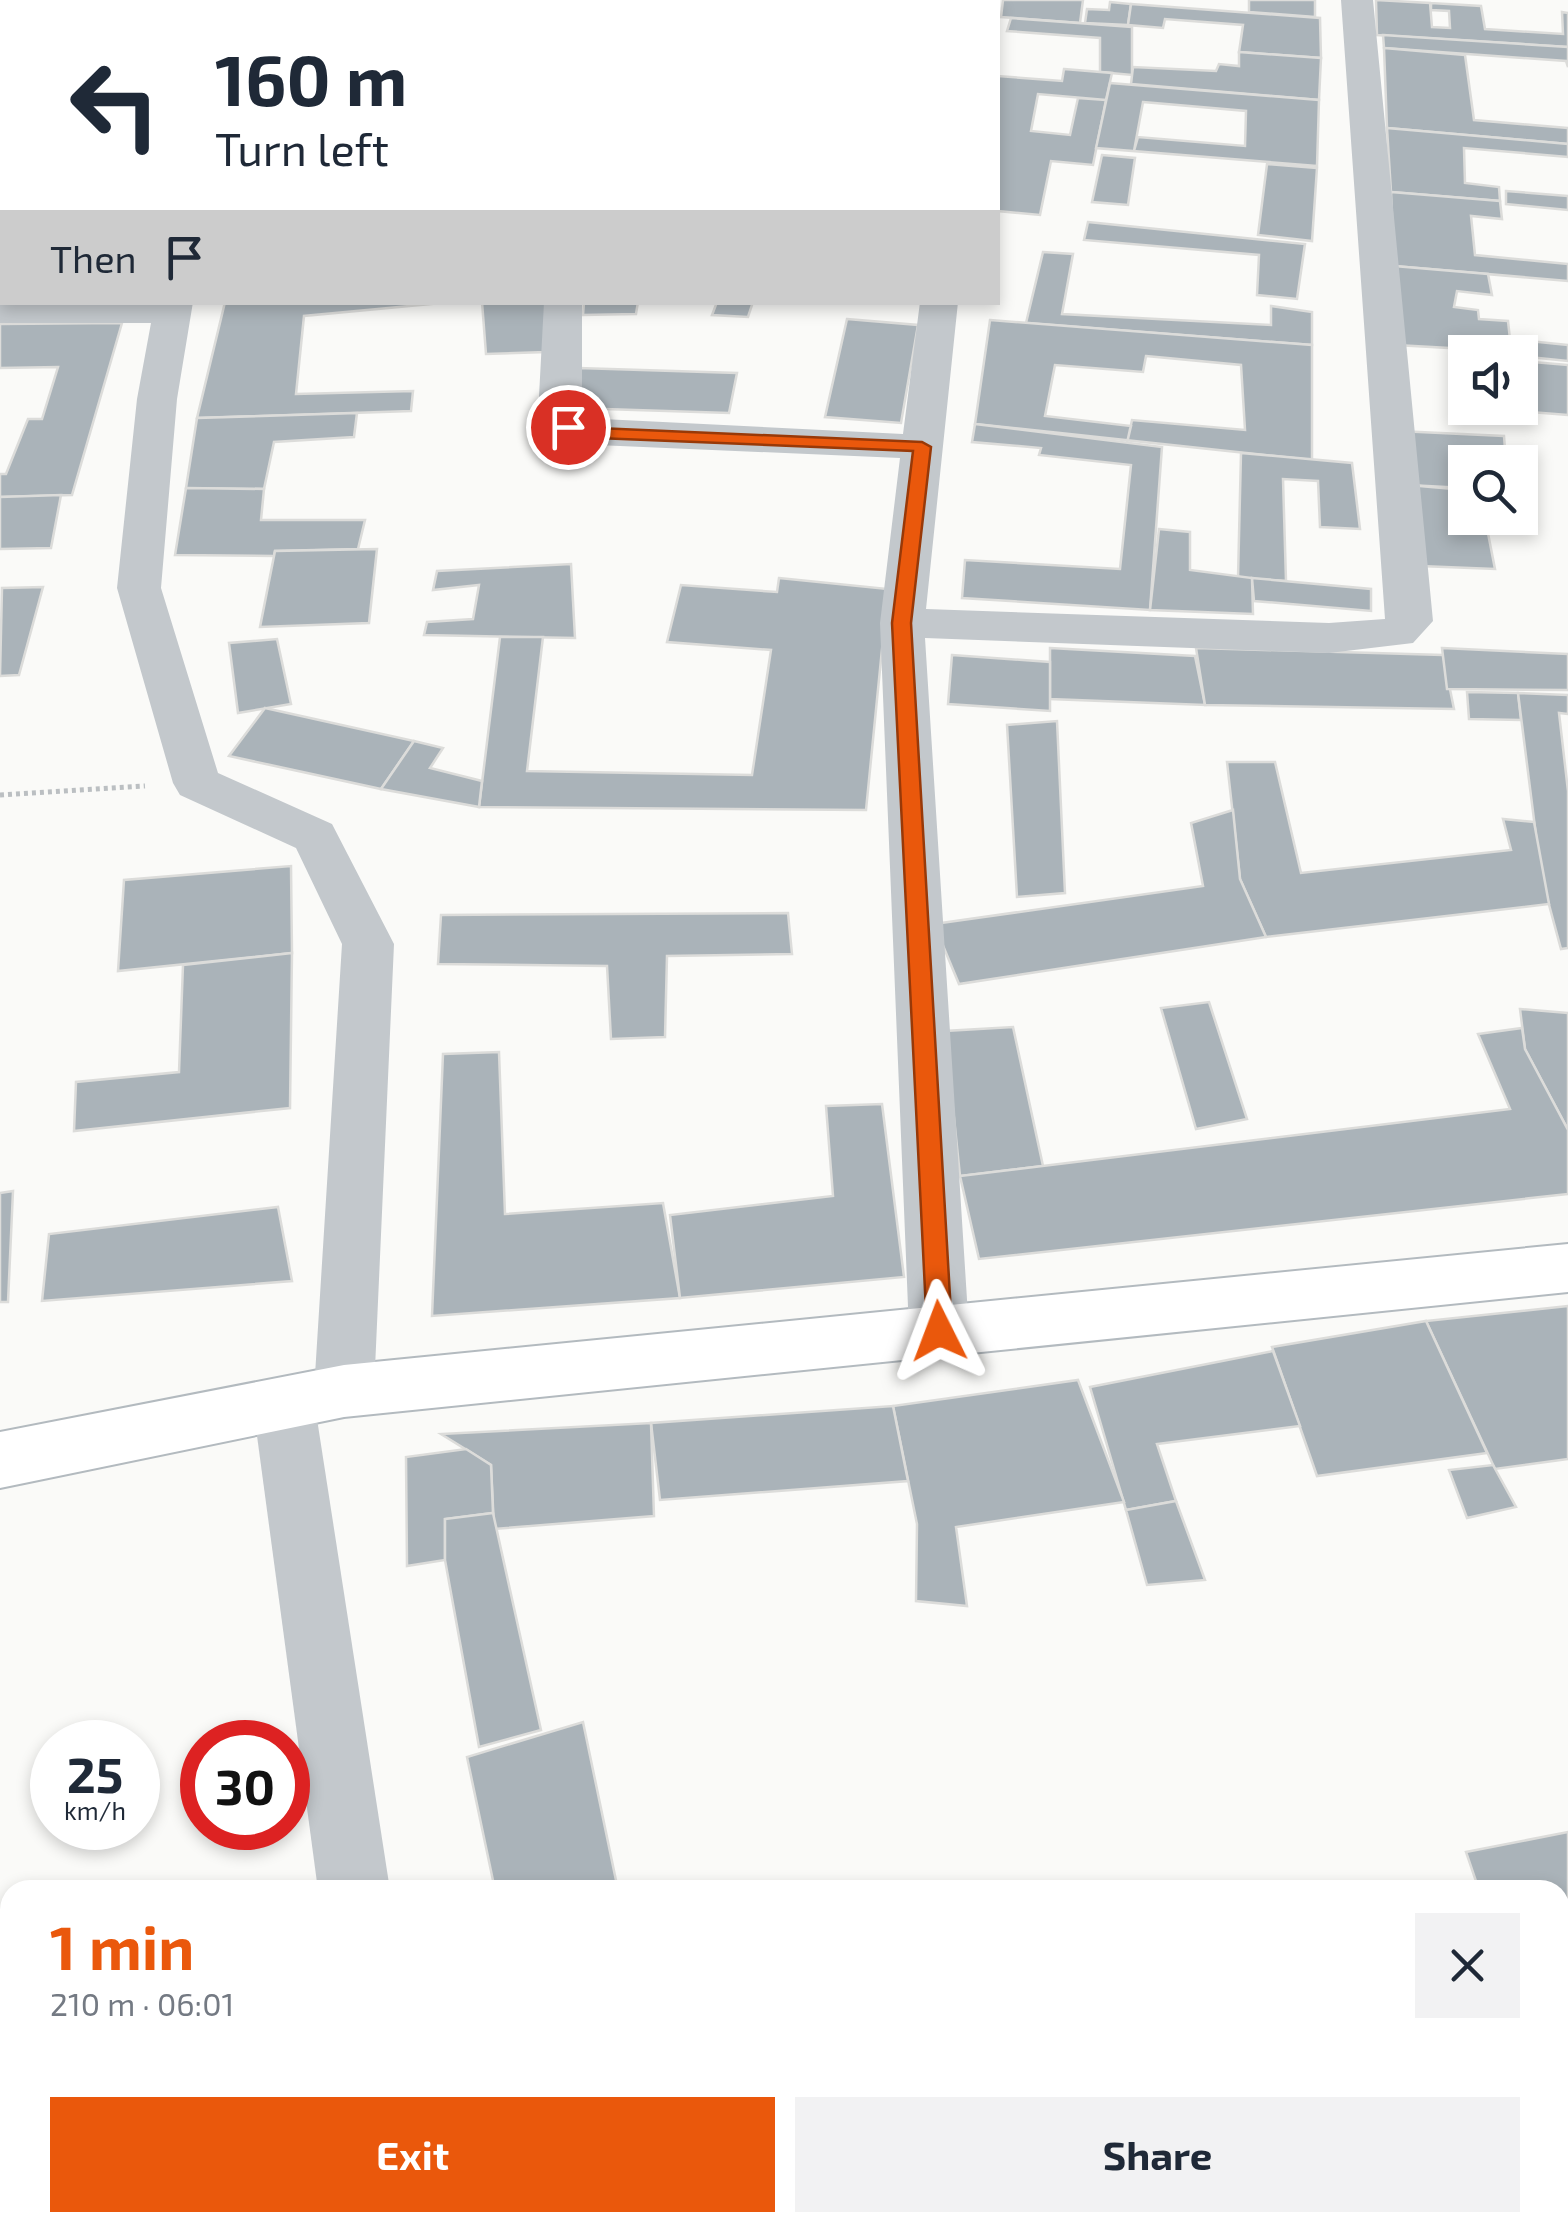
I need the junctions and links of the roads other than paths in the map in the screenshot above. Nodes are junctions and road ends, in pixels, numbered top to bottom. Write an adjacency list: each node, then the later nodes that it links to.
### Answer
1 (1357, 0): 7 (street)
2 (563, 305): 6 (street)
3 (939, 305): 6 (street)
4 (173, 307): 5 (street); 10 (street)
5 (0, 312)
6 (922, 447): 7 (street)
7 (902, 623): 9 (street)
8 (1568, 1268): 9 (street)
9 (939, 1331): 10 (street)
10 (314, 1398): 11 (street); 12 (street)
11 (0, 1460)
12 (353, 1880)

